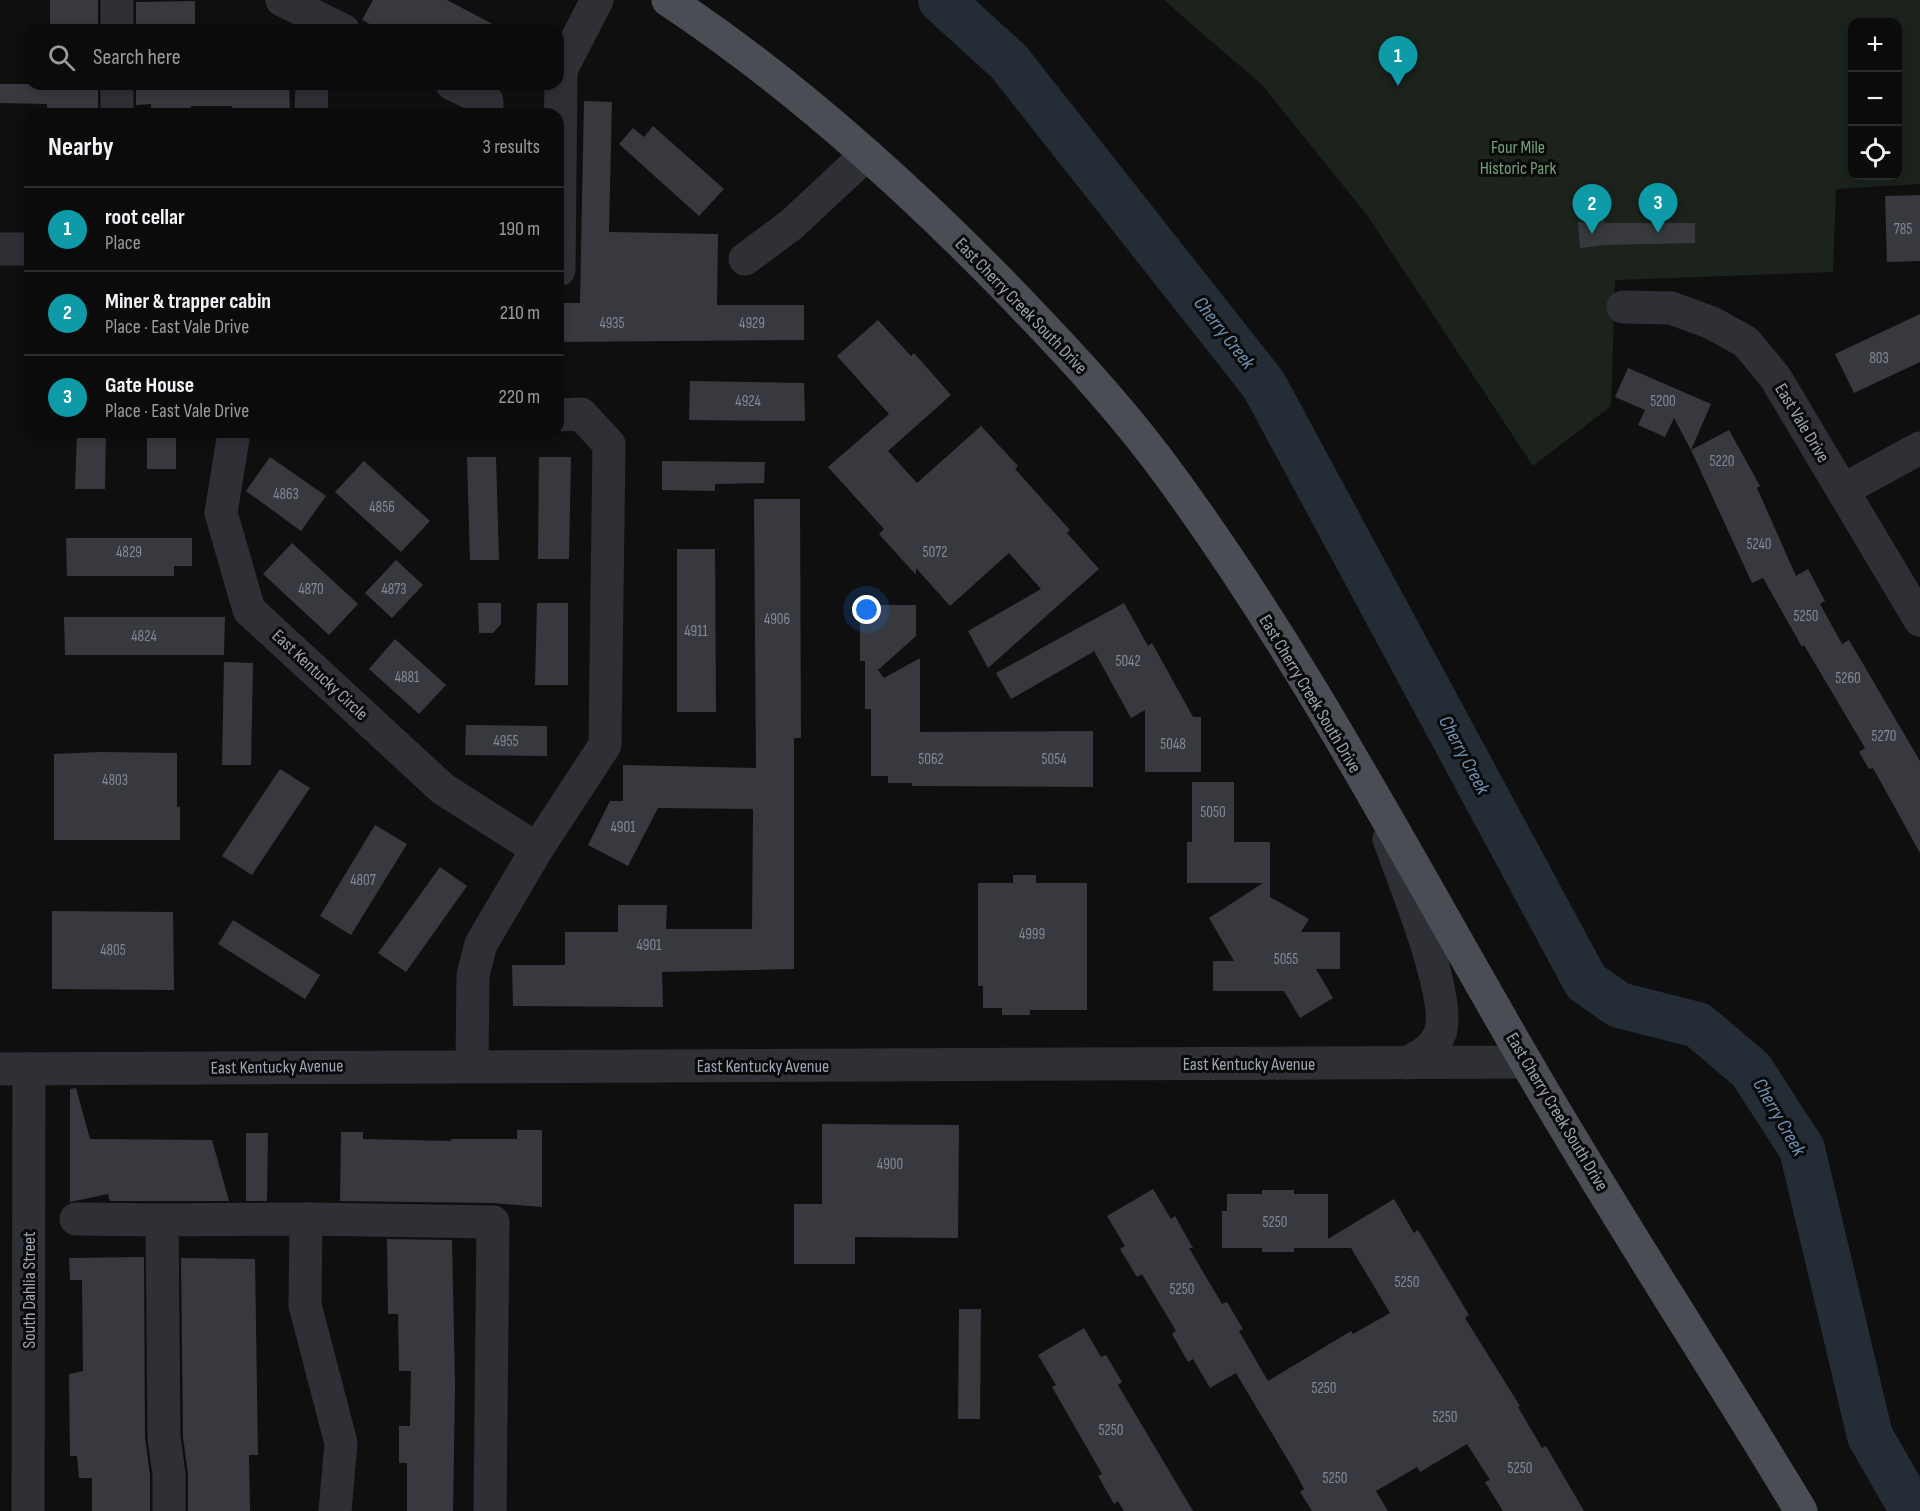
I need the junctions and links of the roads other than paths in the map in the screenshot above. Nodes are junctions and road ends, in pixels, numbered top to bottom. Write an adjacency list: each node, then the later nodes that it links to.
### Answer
1 (117, 0): 6 (street)
2 (282, 0): 5 (street)
3 (597, 0): 7 (street)
4 (668, 0): 16 (main road, East Cherry Creek South Drive)
5 (313, 23)
6 (117, 24)
7 (564, 64)
8 (117, 90): 12 (street)
9 (312, 90): 13 (street)
10 (464, 90): 14 (street)
11 (561, 90): 15 (street)
12 (117, 108)
13 (311, 108)
14 (486, 108)
15 (561, 108)
16 (866, 155): 19 (street); 26 (main road, East Cherry Creek South Drive)
17 (0, 249): 18 (street)
18 (24, 249)
19 (745, 259)
20 (1623, 307): 24 (street, East Vale Drive)
21 (564, 415): 27 (street)
22 (233, 438): 27 (street, East Kentucky Circle)
23 (1920, 448): 24 (street)
24 (1843, 490): 25 (street, East Vale Drive)
25 (1920, 620)
26 (1377, 803): 28 (main road, East Cherry Creek South Drive); 29 (street)
27 (537, 849): 30 (street)
28 (1526, 1062): 29 (street, East Kentucky Avenue); 39 (main road, East Cherry Creek South Drive)
29 (1407, 1063): 30 (street, East Kentucky Avenue)
30 (472, 1066): 31 (street, East Kentucky Avenue)
31 (15, 1069): 35 (street, South Dahlia Street)
32 (76, 1219): 34 (street)
33 (306, 1219): 34 (street); 37 (street); 38 (street)
34 (162, 1220): 36 (street)
35 (28, 1511)
36 (169, 1511)
37 (335, 1511)
38 (490, 1511)
39 (1802, 1511)

